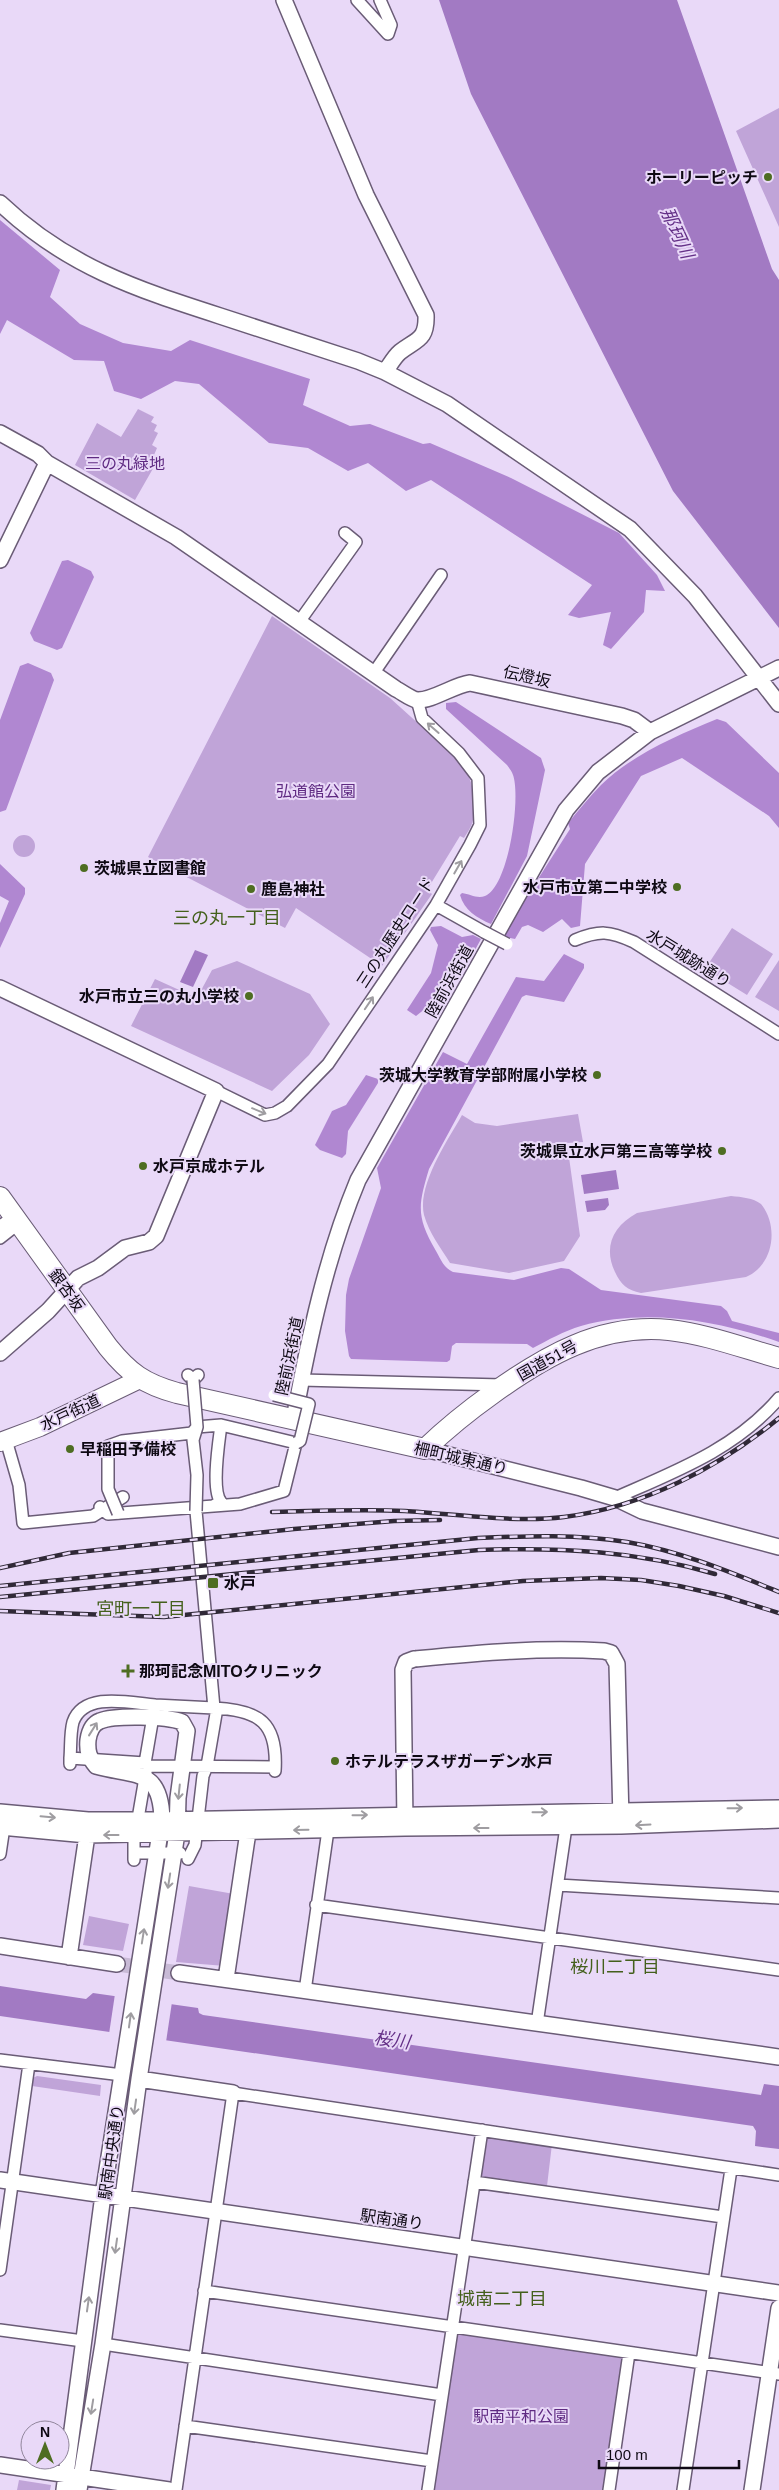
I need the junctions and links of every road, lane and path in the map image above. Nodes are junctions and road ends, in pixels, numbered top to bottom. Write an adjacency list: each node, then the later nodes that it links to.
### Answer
1 (284, 0): 5 (street)
2 (357, 0): 3 (street)
3 (380, 0)
4 (0, 203): 5 (street)
5 (385, 372): 14 (street)
6 (0, 433): 7 (street)
7 (46, 463): 9 (street); 11 (street)
8 (345, 533): 11 (street)
9 (0, 560)
10 (441, 575): 13 (street)
11 (299, 622): 13 (street)
12 (779, 668): 14 (street, 陸前浜街道)
13 (373, 674): 15 (street)
14 (760, 679): 16 (street); 17 (street, 陸前浜街道)
15 (417, 700): 17 (street, 伝燈坂); 18 (street, 三の丸歴史ロード, one-way to 15)
16 (779, 704)
17 (650, 732): 32 (street, 陸前浜街道)
18 (436, 905): 20 (street, bridge); 23 (street, 三の丸歴史ロード, one-way to 18)
19 (575, 940): 22 (street, 水戸城跡通り)
20 (509, 944)
21 (0, 988): 23 (street, 三の丸歴史ロード)
22 (779, 1034)
23 (216, 1091): 27 (street)
24 (0, 1197): 25 (highway, 銀杏坂)
25 (11, 1222): 26 (street); 27 (highway, 銀杏坂)
26 (0, 1238)
27 (67, 1290): 28 (street); 31 (highway, 銀杏坂)
28 (0, 1353)
29 (779, 1358): 33 (highway, 国道51号)
30 (193, 1376): 37 (street, bridge)
31 (140, 1379): 38 (highway, 柵町城東通り); 39 (main road, 水戸街道)
32 (302, 1380): 33 (street); 38 (street, 陸前浜街道)
33 (504, 1385): 40 (highway, 国道51号)
34 (274, 1395): 38 (street, bridge)
35 (779, 1398): 42 (street)
36 (221, 1425): 37 (street); 38 (street); 43 (street)
37 (197, 1428): 45 (street, bridge); 46 (street, bridge)
38 (300, 1433): 40 (highway, 柵町城東通り); 43 (street)
39 (3, 1441): 41 (street)
40 (425, 1450): 42 (street, 柵町城東通り)
41 (123, 1497)
42 (615, 1498): 47 (street, 柵町城東通り)
43 (213, 1506): 45 (street)
44 (100, 1508): 46 (street)
45 (196, 1509): 46 (street); 49 (street)
46 (118, 1513)
47 (779, 1547)
48 (155, 1705): 49 (street); 50 (street); 50 (street)
49 (215, 1708): 51 (street); 51 (street)
50 (146, 1765): 51 (street); 51 (street)
51 (207, 1766)
52 (779, 1808): 53 (street, one-way to 52)
53 (622, 1810): 56 (street, one-way to 53); 56 (street); 57 (street)
54 (0, 1812): 59 (street, one-way to 59)
55 (779, 1820): 57 (street, one-way to 57)
56 (405, 1821): 59 (street, one-way to 56); 60 (street, one-way to 56); 61 (street)
57 (621, 1826): 60 (street)
58 (2, 1827): 63 (street); 64 (street)
59 (169, 1827): 59 (street, one-way to 59); 62 (street); 63 (street, one-way to 63); 80 (street, 駅南中央通り, one-way to 59); 81 (street, 駅南中央通り, one-way to 81)
60 (566, 1827): 65 (street)
61 (328, 1830): 62 (street, one-way to 62); 67 (street)
62 (248, 1832): 74 (street)
63 (86, 1835): 70 (street)
64 (0, 1854)
65 (558, 1885): 66 (street); 68 (street)
66 (779, 1898)
67 (316, 1905): 68 (street); 75 (street)
68 (550, 1938): 72 (street); 76 (street)
69 (0, 1946): 70 (street)
70 (70, 1956): 71 (street)
71 (117, 1964)
72 (779, 1970)
73 (179, 1973): 74 (street)
74 (226, 1979): 75 (street)
75 (305, 1991): 76 (street)
76 (537, 2024): 77 (street)
77 (779, 2058)
78 (0, 2060): 79 (street)
79 (29, 2064): 80 (street); 86 (street)
80 (122, 2075): 88 (street, 駅南中央通り)
81 (139, 2079): 82 (street); 89 (street, 駅南中央通り, one-way to 89)
82 (233, 2092): 83 (street); 90 (street)
83 (482, 2130): 84 (street); 87 (street)
84 (731, 2169): 85 (street); 91 (street)
85 (779, 2174)
86 (6, 2181): 88 (street, 駅南通り); 93 (street)
87 (474, 2182): 91 (street); 92 (street)
88 (103, 2195): 89 (street, 駅南通り); 100 (street, 駅南中央通り, one-way to 88)
89 (122, 2198): 90 (street, 駅南通り); 101 (street, 駅南中央通り, one-way to 101)
90 (216, 2211): 92 (street, 駅南通り); 95 (street)
91 (723, 2217): 94 (street)
92 (464, 2247): 94 (street, 駅南通り); 98 (street)
93 (0, 2264)
94 (714, 2283): 96 (street, 駅南通り); 104 (street)
95 (204, 2291): 98 (street); 103 (street)
96 (779, 2293)
97 (779, 2308): 105 (street)
98 (452, 2327): 102 (street); 106 (street)
99 (0, 2330): 100 (street)
100 (83, 2341): 110 (street, 駅南中央通り)
101 (103, 2344): 103 (street); 110 (street, 駅南中央通り, one-way to 110)
102 (629, 2353): 104 (street); 115 (street)
103 (195, 2358): 106 (street); 107 (street)
104 (701, 2363): 105 (street); 116 (street)
105 (774, 2374): 117 (street)
106 (442, 2395): 108 (street)
107 (185, 2426): 108 (street); 113 (street)
108 (432, 2461): 114 (street)
109 (0, 2465): 110 (street)
110 (76, 2480): 111 (street, 駅南中央通り); 112 (street)
111 (64, 2490)
112 (169, 2490)
113 (176, 2490)
114 (428, 2490)
115 (608, 2490)
116 (683, 2490)
117 (752, 2490)

